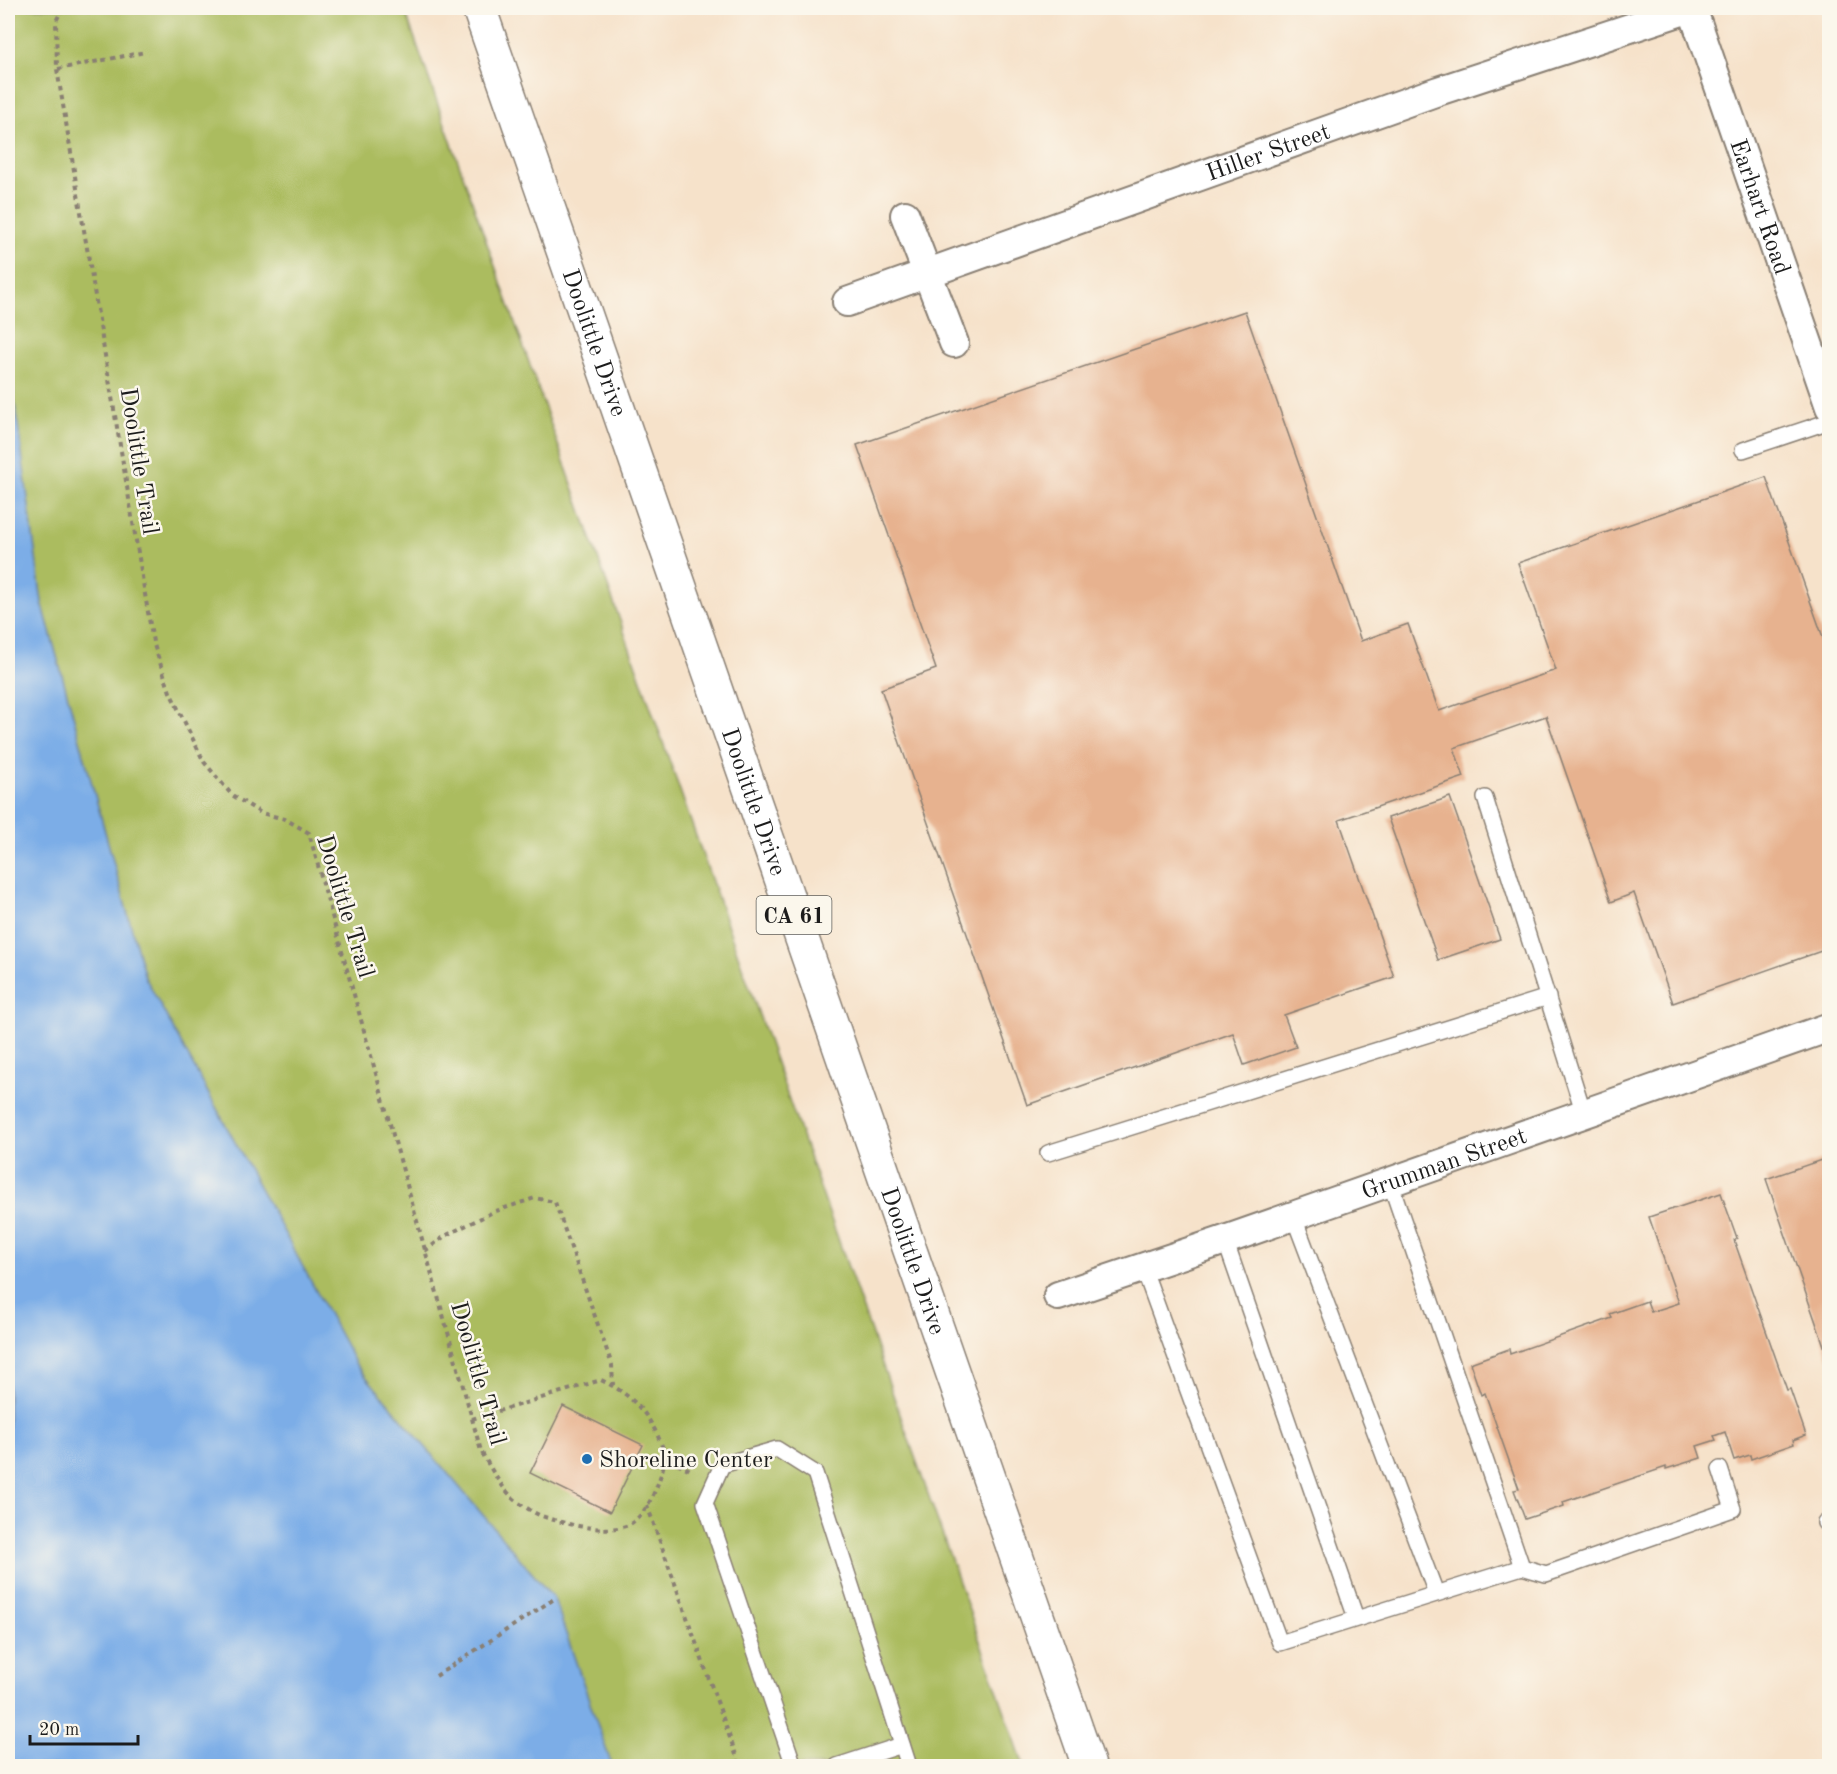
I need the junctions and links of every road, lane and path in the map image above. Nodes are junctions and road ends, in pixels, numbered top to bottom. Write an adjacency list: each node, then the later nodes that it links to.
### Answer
1 (63, 8): 5 (path, Doolittle Trail)
2 (479, 8): 40 (main road, Doolittle Drive / CA 61)
3 (1691, 8): 7 (street, Hiller Street); 10 (street, Earhart Road)
4 (145, 52): 5 (path)
5 (57, 69): 21 (path, Doolittle Trail)
6 (905, 215): 7 (street)
7 (928, 274): 8 (street, Hiller Street); 9 (street)
8 (848, 302)
9 (954, 343)
10 (1830, 407)
11 (1830, 422): 12 (lane)
12 (1743, 450)
13 (1485, 798): 14 (lane)
14 (1548, 997): 16 (lane); 17 (lane)
15 (1830, 1027): 16 (street, Grumman Street)
16 (1584, 1114): 18 (street, Grumman Street)
17 (1048, 1153)
18 (1389, 1182): 19 (street, Grumman Street); 30 (lane)
19 (1293, 1215): 20 (street, Grumman Street); 31 (lane)
20 (1225, 1240): 22 (street, Grumman Street); 33 (lane)
21 (425, 1251): 24 (path); 25 (path, Doolittle Trail)
22 (1143, 1267): 23 (street, Grumman Street); 33 (lane)
23 (1058, 1296)
24 (613, 1385): 25 (path); 26 (path)
25 (472, 1419): 29 (path, Doolittle Trail)
26 (666, 1457): 28 (path); 29 (path, Doolittle Trail)
27 (1720, 1469): 30 (lane)
28 (714, 1484): 35 (lane); 37 (lane)
29 (647, 1504): 36 (path)
30 (1522, 1567): 31 (lane)
31 (1436, 1593): 33 (lane)
32 (554, 1599): 34 (path)
33 (1356, 1618)
34 (436, 1676)
35 (902, 1745): 38 (lane); 39 (lane)
36 (740, 1767)
37 (794, 1767)
38 (837, 1767)
39 (909, 1767)
40 (1089, 1767)

